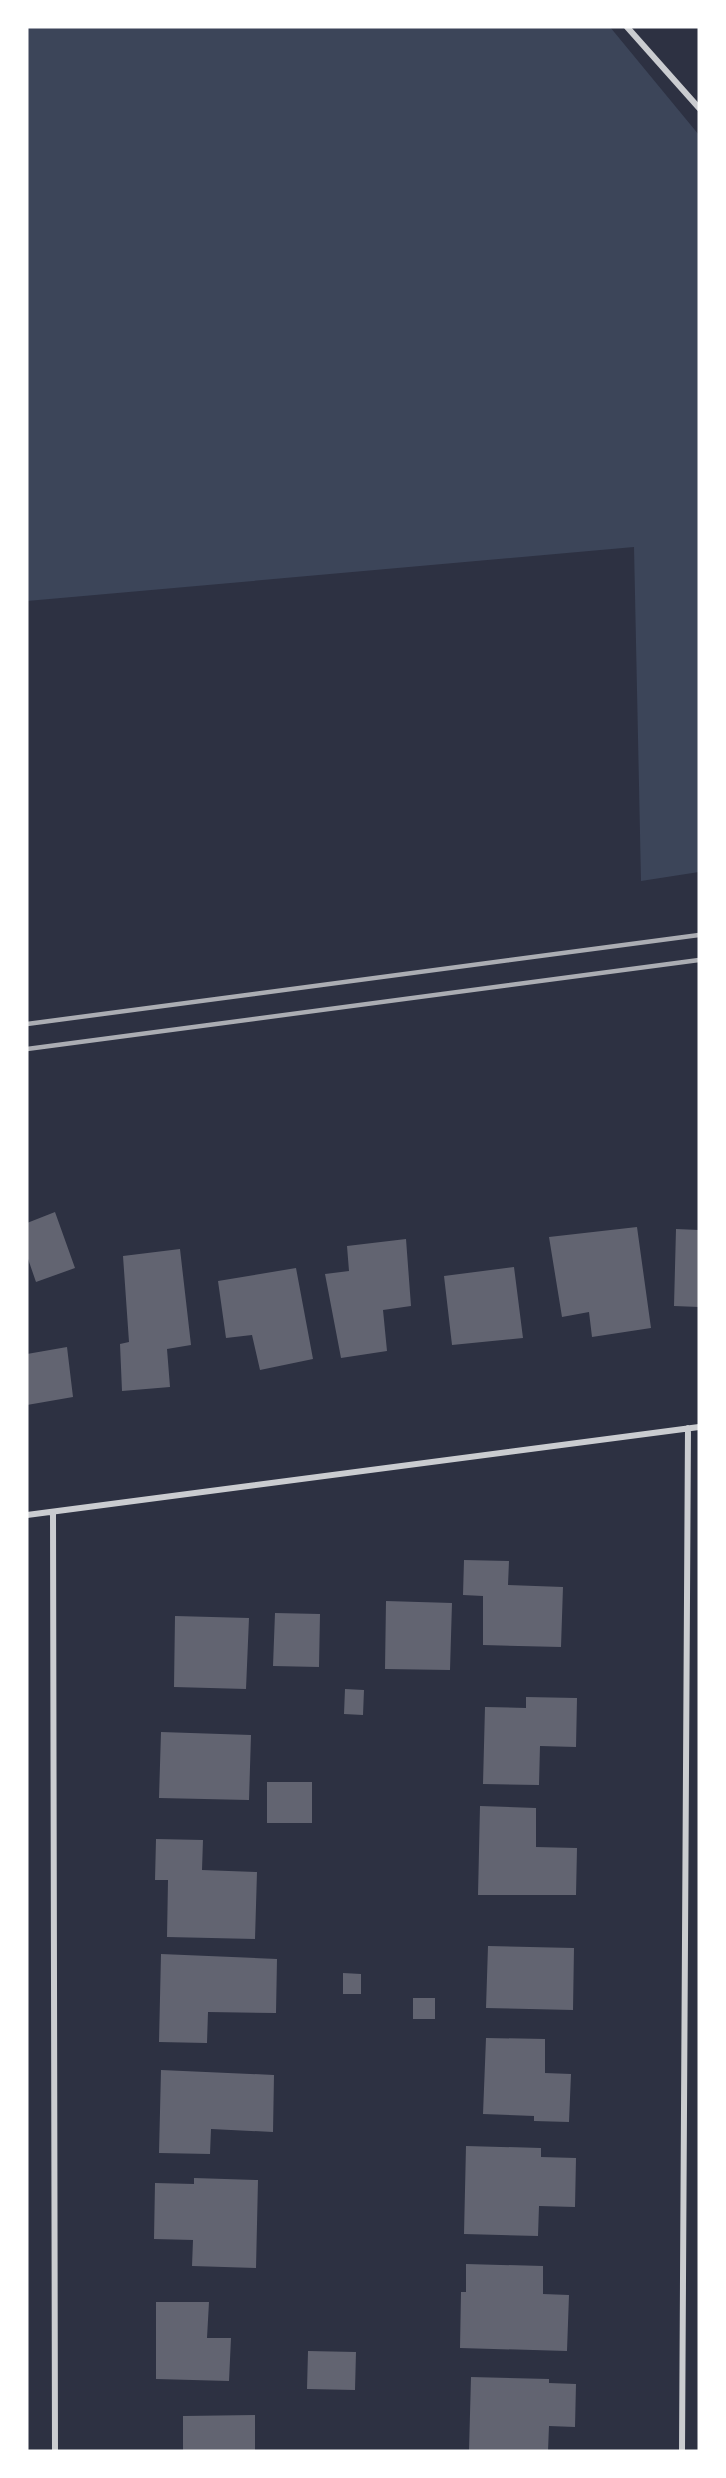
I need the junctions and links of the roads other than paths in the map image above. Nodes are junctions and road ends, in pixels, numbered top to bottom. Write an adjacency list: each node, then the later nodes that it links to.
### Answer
1 (627, 27): 2 (street)
2 (699, 108)
3 (699, 1427): 4 (street)
4 (688, 1428): 5 (street); 8 (street)
5 (53, 1513): 6 (street); 7 (street)
6 (27, 1515)
7 (55, 2451)
8 (682, 2451)

